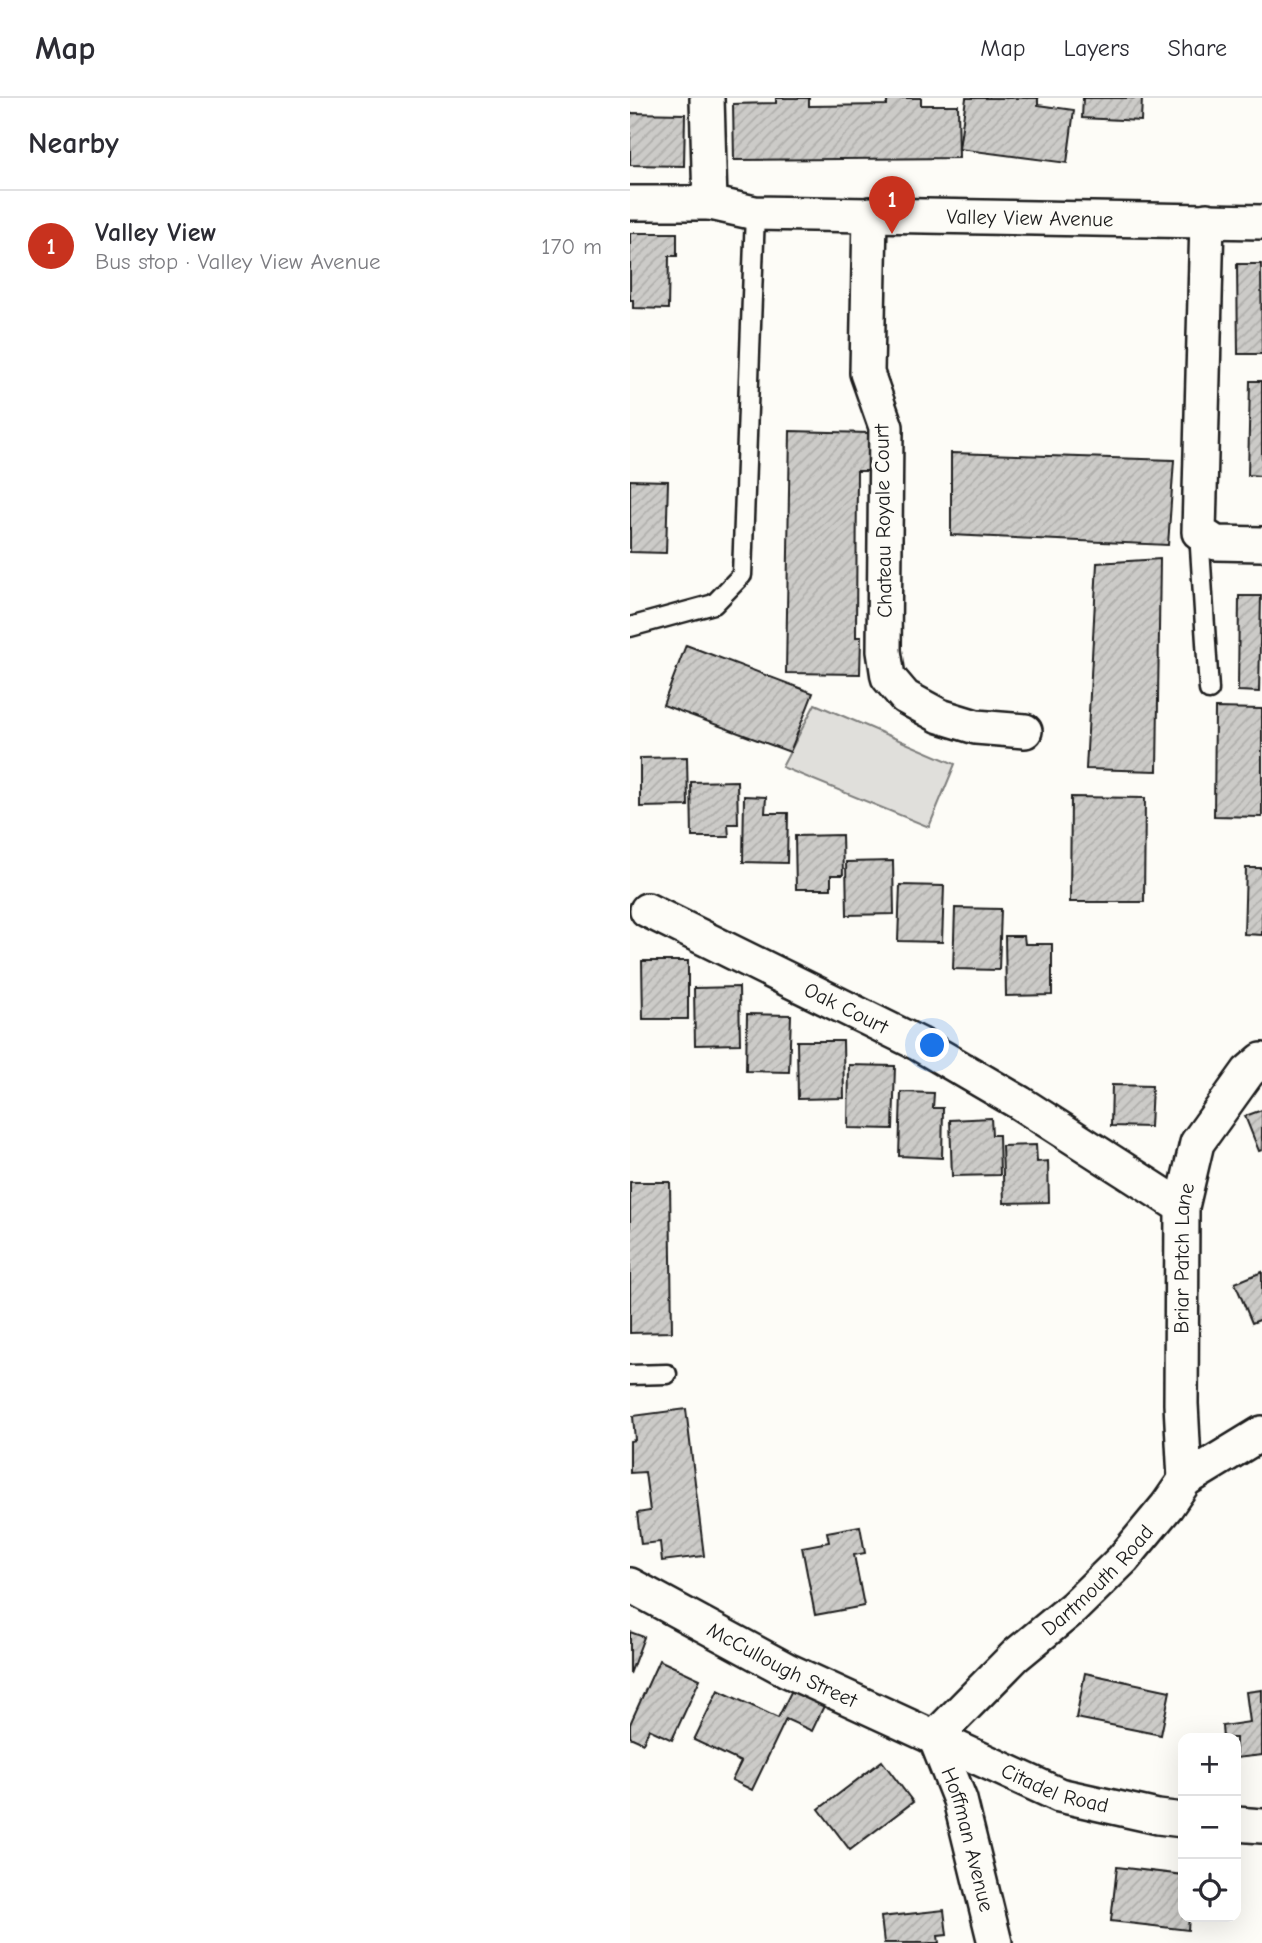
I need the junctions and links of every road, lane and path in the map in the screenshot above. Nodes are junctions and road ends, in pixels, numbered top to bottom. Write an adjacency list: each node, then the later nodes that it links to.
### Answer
1 (707, 98): 3 (street)
2 (630, 203): 3 (street, Valley View Avenue)
3 (710, 203): 4 (street, Valley View Avenue)
4 (755, 213): 5 (street, Valley View Avenue); 10 (lane)
5 (870, 214): 6 (street, Valley View Avenue); 12 (street, Chateau Royale Court)
6 (1207, 220): 7 (street, Valley View Avenue); 8 (street)
7 (1262, 222)
8 (1199, 532): 9 (street); 11 (lane)
9 (1262, 544)
10 (630, 627)
11 (1209, 690)
12 (1025, 731)
13 (647, 910): 15 (street, Oak Court)
14 (1262, 1060): 15 (street, Briar Patch Lane)
15 (1182, 1207): 19 (street, Briar Patch Lane)
16 (667, 1374): 17 (lane)
17 (630, 1375)
18 (1262, 1433): 19 (street, Dartmouth Road)
19 (1185, 1480): 21 (street, Dartmouth Road)
20 (630, 1586): 21 (street, McCullough Street)
21 (935, 1737): 22 (street, Citadel Road); 25 (street, Hoffman Avenue)
22 (1178, 1819)
23 (1241, 1824): 24 (street)
24 (1262, 1826)
25 (995, 1943)

